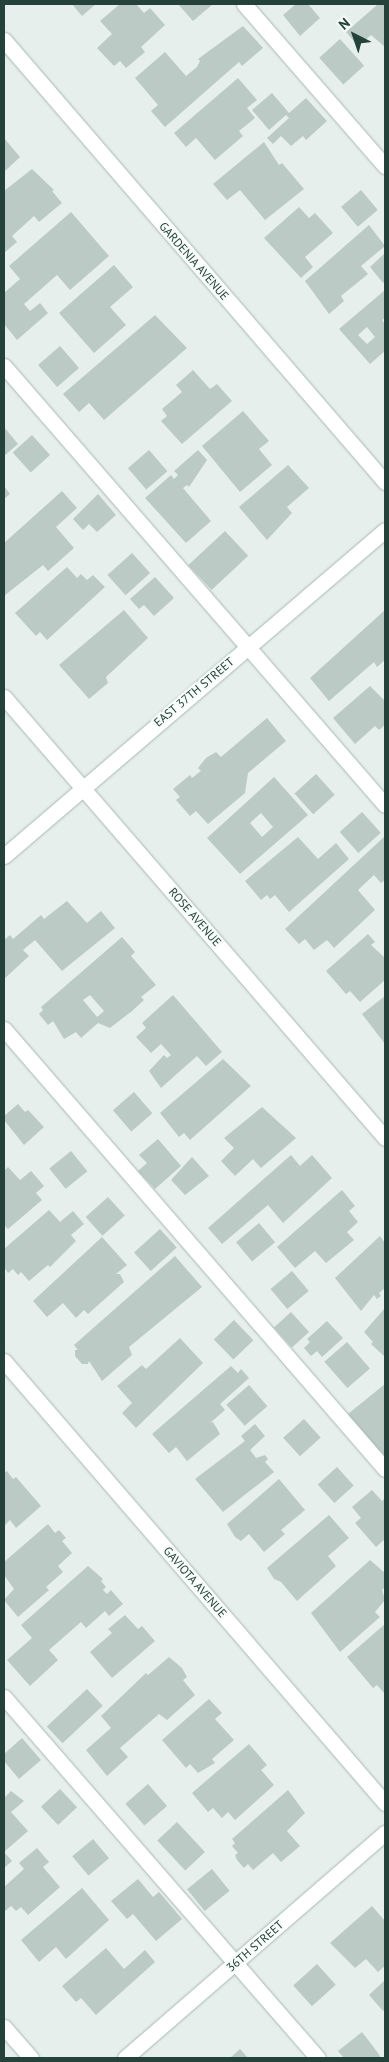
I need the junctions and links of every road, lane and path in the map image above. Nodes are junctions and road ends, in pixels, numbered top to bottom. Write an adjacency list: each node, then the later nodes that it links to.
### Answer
1 (244, 4): 3 (street)
2 (4, 40): 5 (street, GARDENIA AVENUE)
3 (385, 166)
4 (4, 366): 7 (street)
5 (385, 482)
6 (385, 530): 7 (street, EAST 37TH STREET)
7 (248, 646): 9 (street, EAST 37TH STREET); 10 (street)
8 (4, 697): 9 (street, ROSE AVENUE)
9 (82, 787): 11 (street, EAST 37TH STREET); 13 (street, ROSE AVENUE)
10 (385, 805)
11 (4, 856)
12 (4, 1029): 15 (street)
13 (385, 1138)
14 (4, 1361): 17 (street, GAVIOTA AVENUE)
15 (385, 1468)
16 (4, 1697): 19 (street)
17 (385, 1803)
18 (385, 1833): 19 (street, 36TH STREET)
19 (235, 1963): 22 (street, 36TH STREET); 23 (street)
20 (4, 2027): 21 (street)
21 (30, 2058)
22 (125, 2058)
23 (318, 2058)

